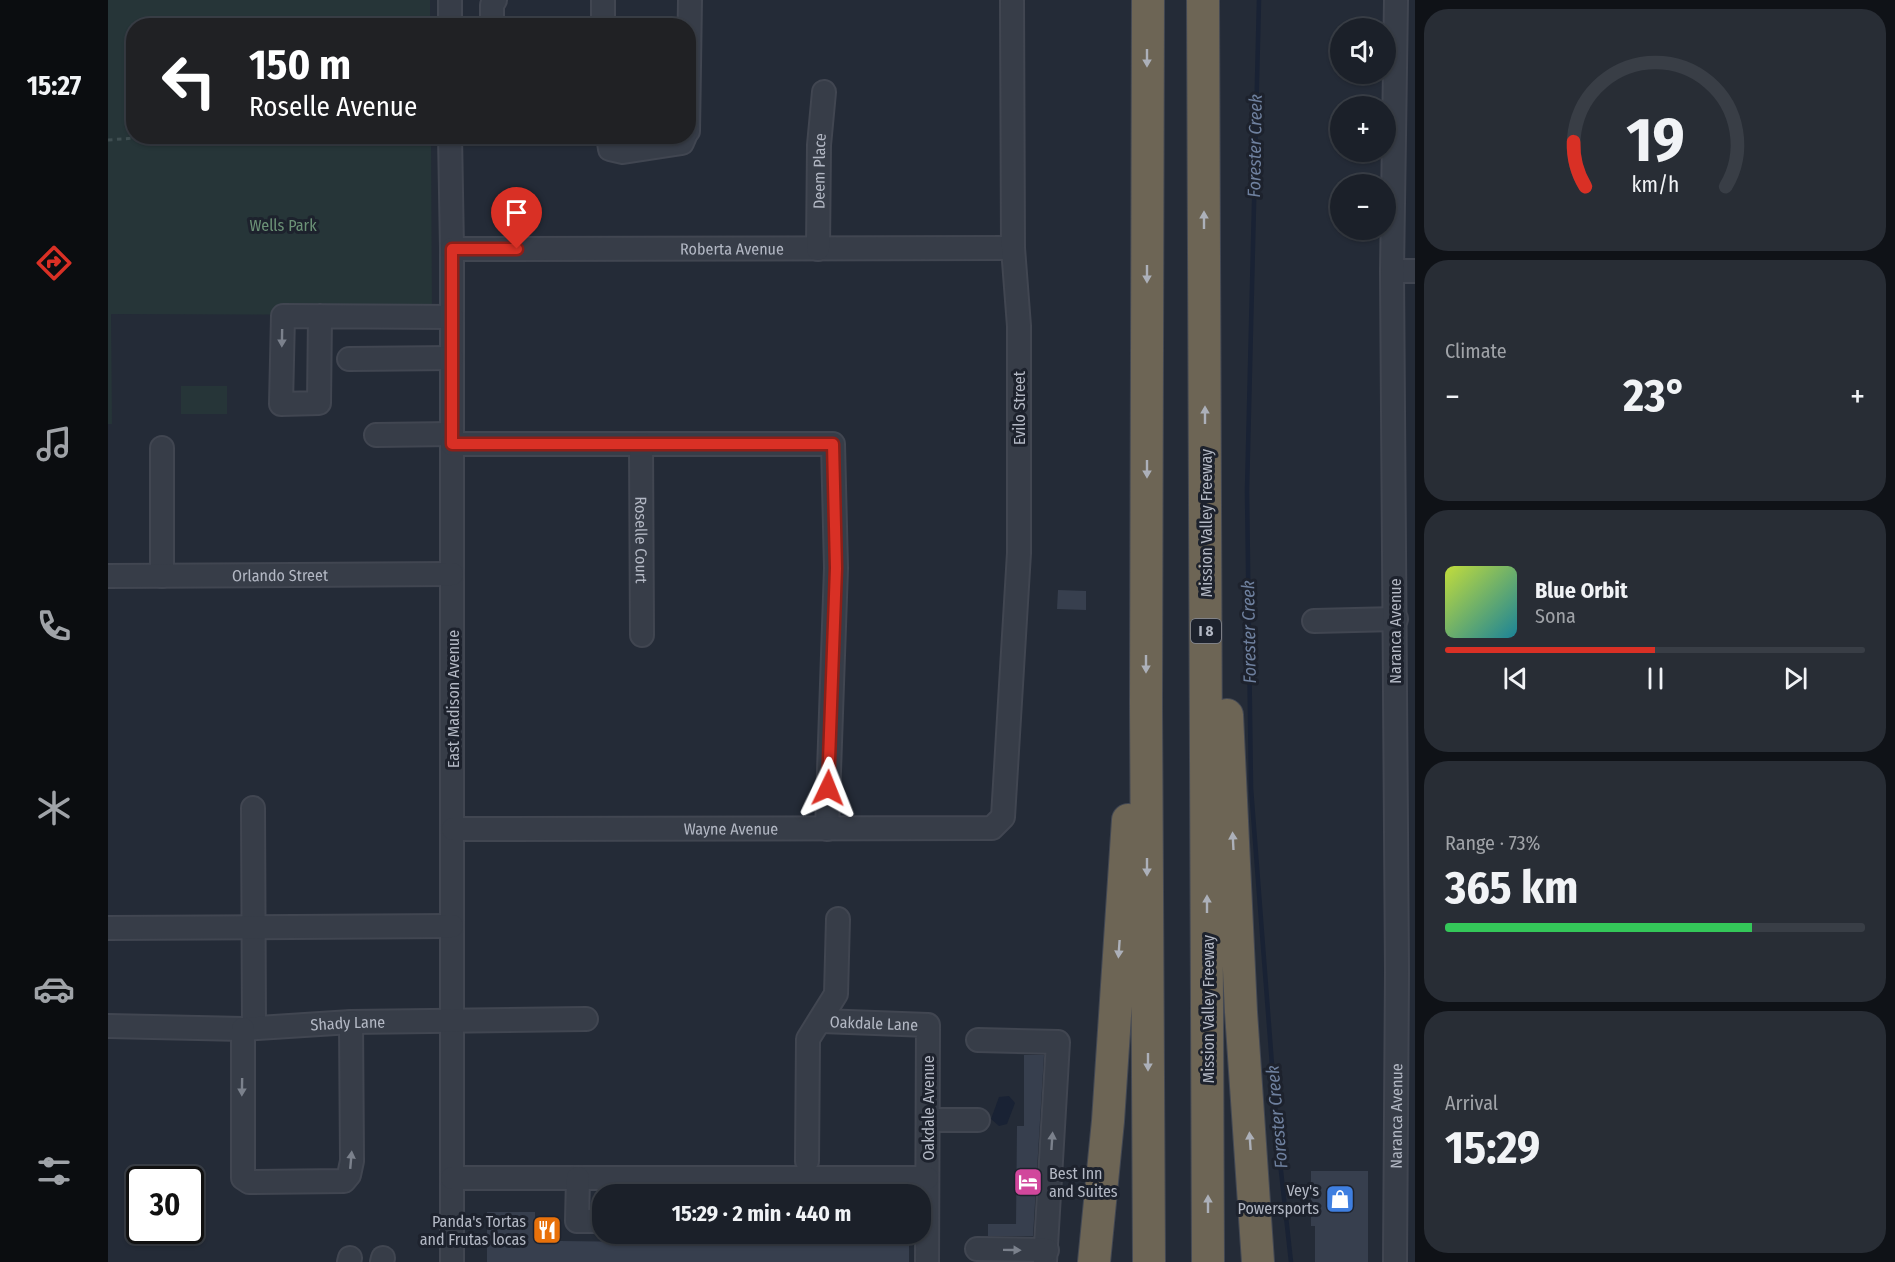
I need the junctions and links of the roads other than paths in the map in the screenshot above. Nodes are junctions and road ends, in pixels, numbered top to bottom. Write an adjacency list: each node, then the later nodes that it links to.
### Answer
1 (450, 0): 9 (street)
2 (495, 0): 10 (street)
3 (603, 0): 11 (street)
4 (690, 0): 12 (street)
5 (1012, 0): 17 (street, Evilo Street)
6 (1148, 0): 39 (highway, one-way to 39)
7 (1203, 0): 30 (highway, Mission Valley Freeway / I 8, one-way to 7)
8 (1403, 11): 20 (street, Naranca Avenue)
9 (450, 18)
10 (492, 18)
11 (603, 18)
12 (690, 18)
13 (824, 92): 19 (street, Deem Place)
14 (450, 144): 18 (street, East Madison Avenue)
15 (609, 144): 16 (street)
16 (675, 144)
17 (1013, 248): 19 (street, Roberta Avenue); 42 (street, Evilo Street)
18 (452, 249): 19 (street, Roberta Avenue); 23 (street, East Madison Avenue)
19 (818, 249)
20 (1392, 271): 21 (street); 32 (street, Naranca Avenue)
21 (1415, 271)
22 (320, 316): 23 (street)
23 (452, 317): 24 (street, East Madison Avenue)
24 (452, 358): 25 (street); 27 (street, East Madison Avenue)
25 (349, 359)
26 (376, 435): 27 (street)
27 (452, 439): 28 (street); 31 (street, East Madison Avenue)
28 (641, 444): 37 (street, Roselle Court); 44 (street)
29 (162, 448): 34 (street)
30 (1206, 504): 73 (highway, Mission Valley Freeway / I 8, one-way to 30); 74 (highway, one-way to 30)
31 (452, 574): 34 (street, Orlando Street); 43 (street, East Madison Avenue)
32 (1405, 574): 35 (street, Naranca Avenue)
33 (108, 576): 34 (street, Orlando Street)
34 (162, 576)
35 (1396, 619): 36 (street); 38 (street, Naranca Avenue)
36 (1314, 621)
37 (642, 635)
38 (1405, 701): 41 (street, Naranca Avenue)
39 (1146, 704): 71 (highway, one-way to 71); 72 (highway, one-way to 72)
40 (253, 808): 46 (street)
41 (1405, 814): 49 (street, Naranca Avenue)
42 (1003, 817): 44 (street, Wayne Avenue)
43 (453, 829): 44 (street, Wayne Avenue); 47 (street, East Madison Avenue)
44 (827, 829)
45 (838, 919): 52 (street)
46 (254, 926): 47 (street); 48 (street); 56 (street)
47 (453, 926): 51 (street, East Madison Avenue)
48 (108, 928)
49 (1406, 972): 61 (street, Naranca Avenue)
50 (586, 1019): 51 (street, Shady Lane)
51 (451, 1020): 53 (street, Shady Lane); 62 (street, East Madison Avenue)
52 (822, 1021): 54 (street, Oakdale Lane); 60 (street)
53 (351, 1022): 56 (street, Shady Lane); 56 (street, one-way to 53)
54 (928, 1025): 59 (street, Oakdale Avenue)
55 (108, 1026): 56 (street, Shady Lane)
56 (248, 1029)
57 (978, 1040): 68 (street, one-way to 57)
58 (978, 1119): 59 (street)
59 (928, 1120): 64 (street, Oakdale Avenue)
60 (807, 1161)
61 (1405, 1168): 67 (street, Naranca Avenue)
62 (452, 1178): 63 (street); 69 (street, East Madison Avenue)
63 (578, 1178): 64 (street); 65 (street)
64 (927, 1178): 70 (street, Oakdale Avenue)
65 (592, 1221)
66 (977, 1249): 68 (street, one-way to 68)
67 (1402, 1253)
68 (1046, 1256)
69 (452, 1262)
70 (927, 1262)
71 (1094, 1262)
72 (1149, 1262)
73 (1208, 1262)
74 (1258, 1262)

